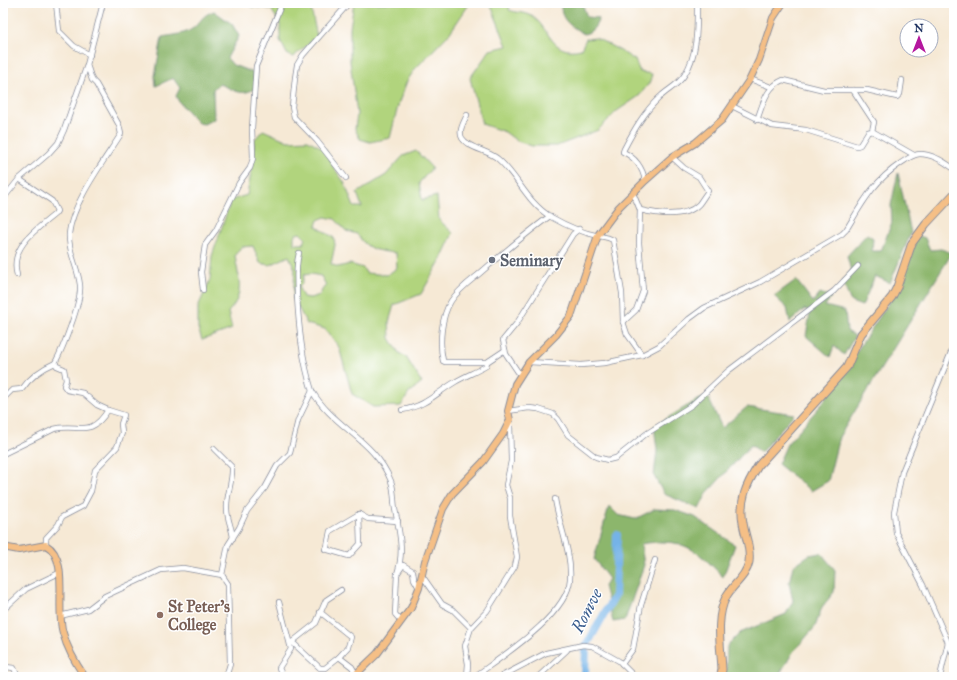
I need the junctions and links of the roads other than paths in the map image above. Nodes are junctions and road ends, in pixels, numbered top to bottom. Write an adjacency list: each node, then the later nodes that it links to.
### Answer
1 (56, 3): 7 (street)
2 (103, 3): 7 (street)
3 (282, 3): 33 (street)
4 (349, 3): 20 (street)
5 (697, 3): 22 (street)
6 (782, 5): 9 (main road)
7 (90, 55): 8 (street)
8 (87, 65): 21 (street); 40 (street)
9 (750, 79): 11 (street); 13 (main road)
10 (902, 80): 12 (street)
11 (771, 87): 12 (street); 15 (street)
12 (853, 90): 16 (street)
13 (732, 106): 15 (street); 18 (main road)
14 (467, 115): 27 (street)
15 (757, 120): 16 (street)
16 (872, 130): 17 (street)
17 (914, 155): 19 (street); 37 (street)
18 (672, 157): 22 (main road); 26 (street)
19 (954, 169)
20 (346, 178)
21 (19, 179): 25 (street); 32 (street)
22 (645, 180): 23 (main road)
23 (633, 193): 26 (street); 29 (main road)
24 (954, 194): 89 (highway)
25 (3, 199)
26 (640, 210): 34 (street)
27 (550, 216): 28 (street); 38 (street)
28 (579, 229): 29 (street); 36 (street)
29 (598, 235): 34 (street); 39 (main road)
30 (299, 253): 42 (street)
31 (858, 266): 46 (street)
32 (17, 275)
33 (202, 290)
34 (623, 322): 37 (street)
35 (954, 345): 69 (street)
36 (505, 350): 38 (street); 41 (street)
37 (642, 355): 39 (street)
38 (488, 362): 45 (street)
39 (529, 362): 41 (main road)
40 (55, 364): 43 (street); 44 (street)
41 (522, 372): 46 (main road)
42 (312, 390): 52 (street); 53 (street)
43 (3, 399)
44 (108, 410): 49 (street); 54 (street)
45 (402, 410)
46 (508, 411): 47 (main road)
47 (510, 420): 60 (main road); 68 (street)
48 (214, 449): 53 (street)
49 (3, 454)
50 (555, 499): 85 (street)
51 (359, 514): 51 (street); 52 (street)
52 (398, 521): 58 (street)
53 (233, 538): 59 (street)
54 (46, 545): 55 (main road); 57 (main road)
55 (3, 548)
56 (655, 560): 76 (street)
57 (59, 573): 64 (street); 66 (main road)
58 (397, 574): 61 (street); 67 (street)
59 (222, 575): 66 (street); 82 (street)
60 (423, 577): 61 (main road); 68 (street)
61 (419, 588): 67 (main road)
62 (341, 590): 65 (street)
63 (279, 602): 71 (street)
64 (3, 610)
65 (320, 612): 70 (street); 74 (street)
66 (60, 616): 79 (main road)
67 (401, 621): 77 (main road)
68 (471, 628): 84 (street)
69 (948, 641): 73 (street); 90 (street)
70 (292, 642): 71 (street); 74 (street)
71 (291, 649): 83 (street)
72 (567, 650): 76 (street); 86 (street); 87 (street)
73 (954, 656)
74 (339, 657): 77 (street)
75 (3, 664): 78 (street)
76 (622, 664): 88 (street)
77 (354, 675)
78 (18, 677)
79 (85, 677)
80 (99, 677): 81 (street)
81 (107, 677)
82 (226, 677)
83 (283, 677)
84 (467, 677)
85 (474, 677)
86 (500, 677)
87 (538, 677)
88 (636, 677)
89 (720, 677)
90 (940, 677)

